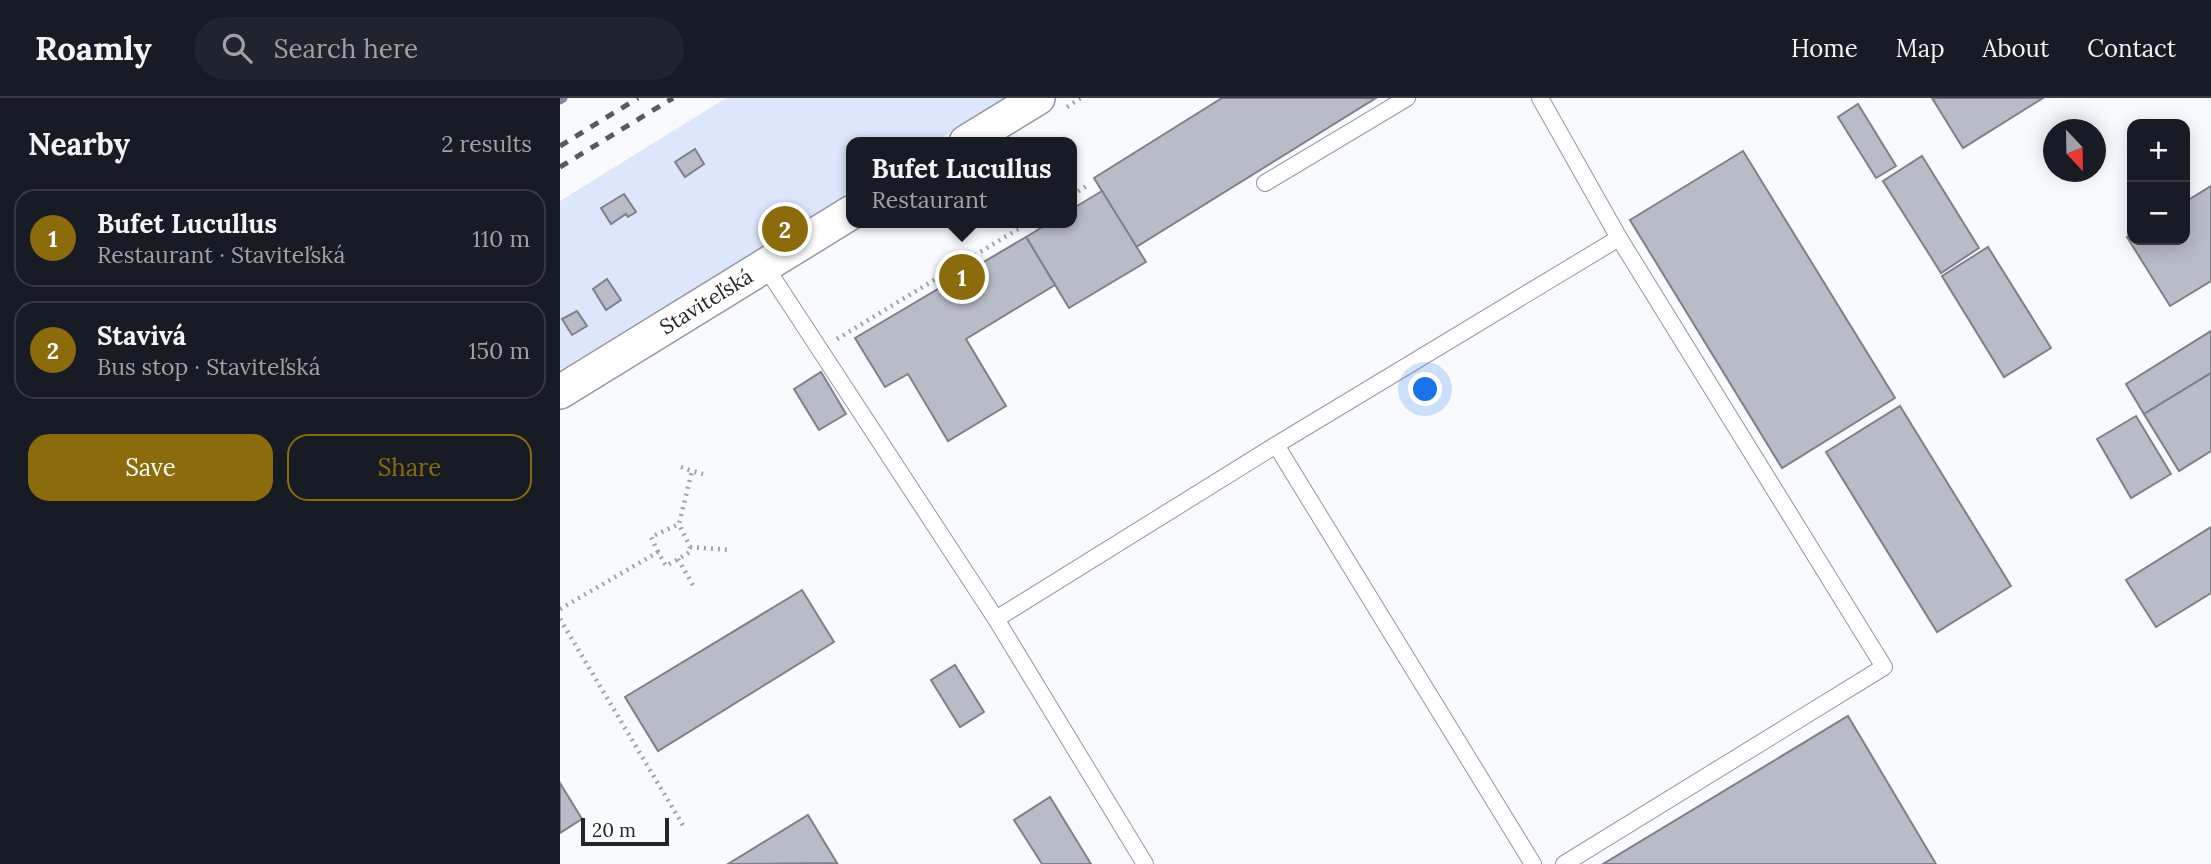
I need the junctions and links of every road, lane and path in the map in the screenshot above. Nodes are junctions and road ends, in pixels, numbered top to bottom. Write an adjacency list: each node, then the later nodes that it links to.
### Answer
1 (1038, 98): 4 (street)
2 (1407, 98): 5 (lane)
3 (1540, 98): 10 (lane)
4 (974, 137)
5 (1265, 183)
6 (1090, 184): 7 (path)
7 (1077, 192)
8 (846, 216): 11 (street, Staviteľská)
9 (1020, 228): 12 (path)
10 (1619, 238): 14 (lane); 30 (lane)
11 (765, 267): 12 (lane); 13 (street, Staviteľská)
12 (820, 350): 26 (lane)
13 (560, 393)
14 (1276, 444): 26 (lane); 29 (lane)
15 (681, 467): 16 (path)
16 (692, 471): 17 (path); 18 (path)
17 (703, 474)
18 (679, 524): 19 (path); 21 (path)
19 (690, 547): 20 (path); 22 (path)
20 (730, 550)
21 (658, 552): 22 (path); 24 (path)
22 (678, 559): 23 (path)
23 (694, 587)
24 (560, 609)
25 (560, 619): 27 (path)
26 (996, 619): 28 (lane)
27 (684, 827)
28 (1145, 864)
29 (1533, 864)
30 (1564, 864)

